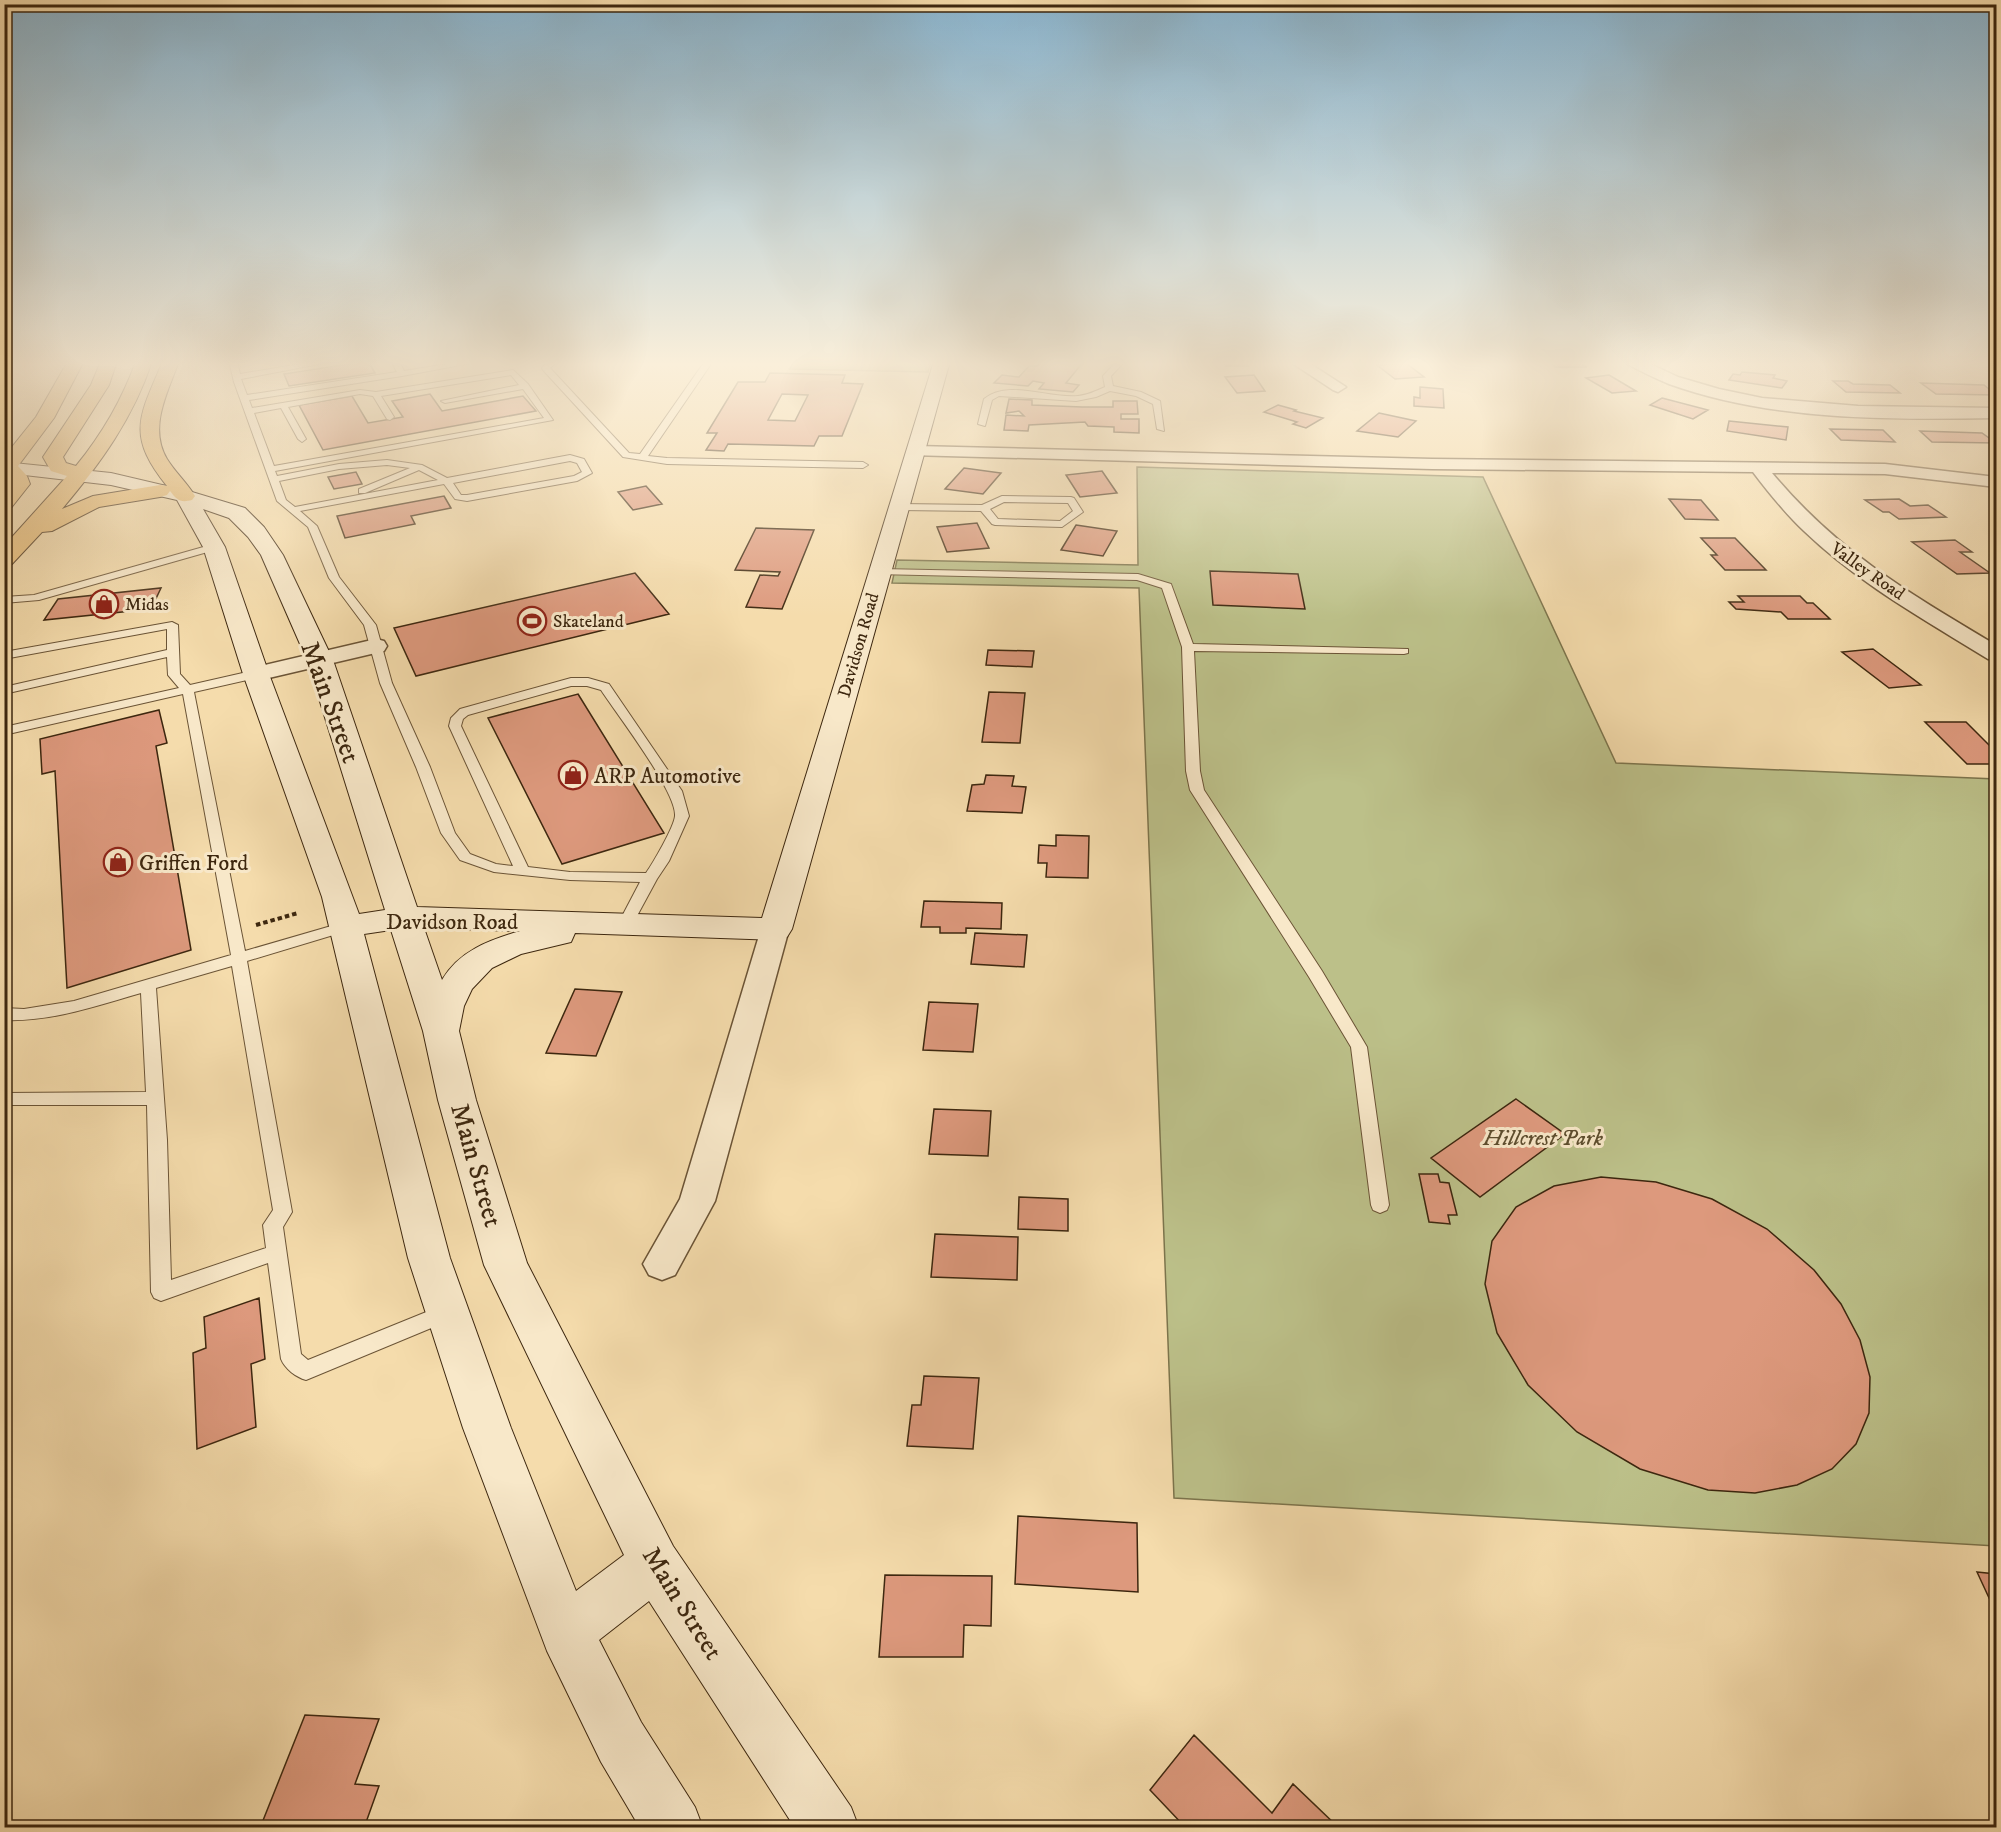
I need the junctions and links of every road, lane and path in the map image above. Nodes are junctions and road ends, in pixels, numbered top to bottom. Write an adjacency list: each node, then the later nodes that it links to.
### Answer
1 (21, 446): 15 (main road)
2 (60, 446): 16 (main road)
3 (98, 446): 16 (main road)
4 (150, 446): 20 (main road)
5 (263, 446): 17 (lane)
6 (384, 446): 17 (lane)
7 (618, 446): 11 (lane)
8 (651, 446): 11 (lane)
9 (917, 446): 10 (main road, Davidson Road)
10 (916, 451): 13 (street); 23 (main road, Davidson Road)
11 (643, 458): 12 (lane)
12 (864, 465)
13 (1756, 466): 19 (street); 36 (street, Valley Road)
14 (419, 467): 17 (lane); 18 (lane); 21 (lane)
15 (5, 468): 16 (main road, Main Street); 22 (main road)
16 (80, 474): 20 (main road, Main Street); 26 (main road)
17 (273, 474): 25 (lane)
18 (446, 482): 18 (lane); 21 (lane)
19 (1996, 482)
20 (172, 494): 26 (main road); 27 (main road); 30 (main road, Main Street)
21 (338, 502): 25 (lane)
22 (4, 504)
23 (898, 507): 24 (lane); 29 (main road, Davidson Road)
24 (984, 508): 24 (lane)
25 (293, 510): 32 (lane)
26 (32, 532): 28 (main road)
27 (214, 547): 30 (main road); 31 (lane); 39 (main road)
28 (4, 559)
29 (880, 572): 33 (lane); 49 (main road, Davidson Road)
30 (282, 580): 38 (main road, Main Street)
31 (4, 600)
32 (376, 646): 38 (street); 43 (lane)
33 (1188, 647): 34 (lane); 57 (lane)
34 (1404, 651)
35 (173, 652): 37 (lane); 40 (lane); 41 (lane)
36 (1996, 654)
37 (4, 656)
38 (320, 660): 39 (street); 46 (main road, Main Street)
39 (256, 675): 40 (lane); 48 (main road)
40 (188, 690): 42 (lane); 50 (lane)
41 (4, 691)
42 (4, 731)
43 (524, 872): 44 (lane); 44 (lane)
44 (650, 878): 47 (lane)
45 (298, 913): 50 (path)
46 (404, 916): 47 (main road, Davidson Road); 48 (main road, Davidson Road); 54 (main road, Main Street)
47 (626, 924): 49 (main road, Davidson Road); 54 (main road)
48 (345, 927): 51 (lane); 60 (main road)
49 (775, 929): 59 (street, Davidson Road)
50 (234, 931): 51 (lane)
51 (239, 958): 52 (lane); 58 (lane)
52 (148, 985): 53 (lane); 55 (lane)
53 (4, 1014)
54 (441, 1031): 61 (main road, Main Street)
55 (155, 1098): 56 (lane); 58 (lane)
56 (4, 1099)
57 (1380, 1205)
58 (277, 1252): 60 (lane)
59 (662, 1264)
60 (447, 1312): 62 (main road)
61 (655, 1564): 62 (main road); 64 (main road, Main Street)
62 (566, 1632): 63 (main road)
63 (674, 1827)
64 (830, 1827)

